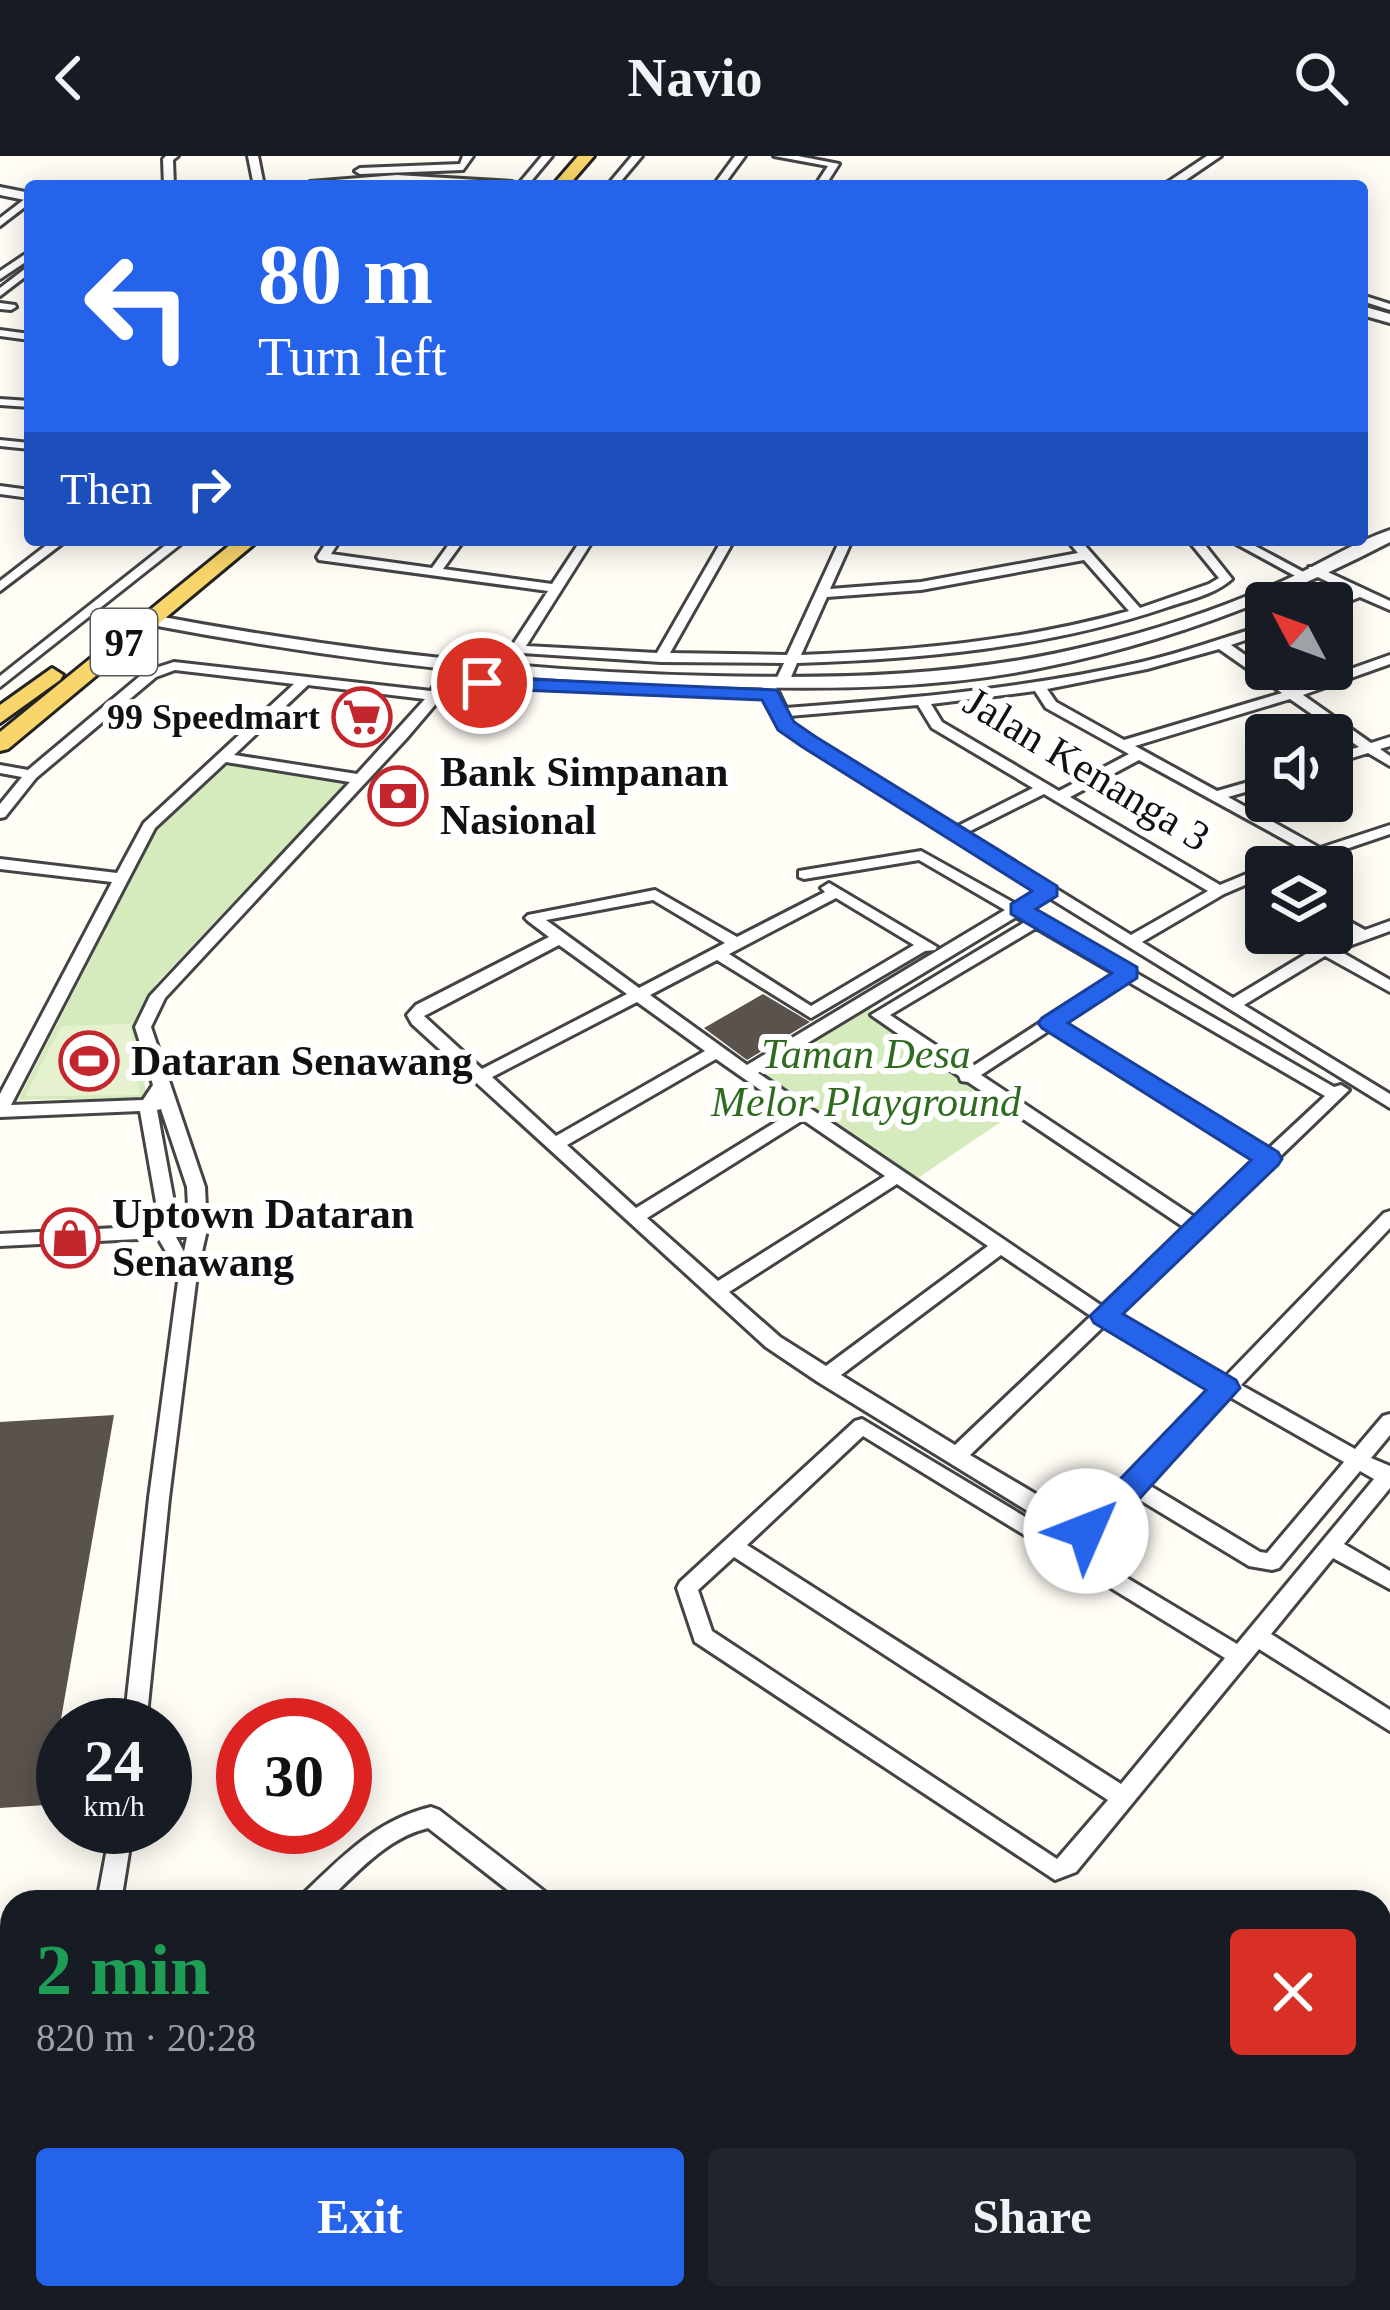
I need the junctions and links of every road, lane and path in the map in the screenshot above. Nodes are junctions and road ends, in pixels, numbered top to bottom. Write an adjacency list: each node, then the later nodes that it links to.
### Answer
1 (468, 156): 7 (street)
2 (603, 156): 8 (main road)
3 (637, 156): 9 (street)
4 (778, 156): 10 (street)
5 (1215, 156): 11 (street)
6 (349, 158): 7 (street)
7 (365, 179)
8 (577, 180)
9 (618, 180)
10 (824, 180)
11 (1177, 180)
12 (24, 202): 13 (street)
13 (0, 223)
14 (24, 273): 15 (street)
15 (0, 292)
16 (24, 327): 18 (street)
17 (0, 333): 18 (street)
18 (15, 335): 19 (street)
19 (24, 336)
20 (1390, 535): 36 (street)
21 (54, 546): 38 (street)
22 (172, 546): 54 (street)
23 (216, 546): 64 (main road, 97)
24 (242, 546): 46 (main road, 97)
25 (330, 546): 35 (street)
26 (454, 546): 35 (street)
27 (582, 546): 39 (street)
28 (725, 546): 50 (street)
29 (844, 546): 41 (street)
30 (1079, 546): 34 (street)
31 (1199, 546): 45 (street)
32 (1249, 546): 36 (street)
33 (1390, 551): 36 (street)
34 (1088, 556): 41 (street); 45 (street)
35 (435, 572): 39 (street)
36 (1316, 574): 37 (street); 40 (street); 59 (street)
37 (1302, 582)
38 (0, 587)
39 (554, 588): 49 (street)
40 (1360, 592): 42 (street); 43 (street)
41 (824, 593): 51 (street)
42 (1353, 595)
43 (1390, 606)
44 (1245, 610): 59 (street)
45 (1136, 611): 51 (street)
46 (144, 626): 56 (street); 66 (main road, 97)
47 (1245, 636): 48 (street)
48 (1220, 644): 60 (street); 61 (street)
49 (518, 649): 50 (street); 55 (street)
50 (661, 658): 51 (street)
51 (791, 658): 59 (street)
52 (1390, 659): 61 (street)
53 (0, 665): 54 (street)
54 (17, 670): 57 (street)
55 (508, 673): 56 (street); 59 (street)
56 (443, 681): 58 (street); 59 (street); 75 (street)
57 (0, 683)
58 (302, 684): 71 (street); 74 (street)
59 (773, 686): 63 (street)
60 (1040, 688): 62 (street); 67 (street)
61 (1292, 694): 67 (street); 68 (street)
62 (922, 703): 63 (street); 78 (street, Jalan Kenanga 3)
63 (779, 713): 83 (street)
64 (0, 716)
65 (1390, 741): 68 (street)
66 (0, 744)
67 (1122, 745): 69 (street)
68 (1371, 748): 70 (street); 72 (street)
69 (1139, 754): 79 (street); 80 (street)
70 (1353, 754)
71 (225, 758): 75 (street); 87 (street)
72 (1390, 762)
73 (0, 769): 74 (street)
74 (31, 775): 76 (street)
75 (361, 779): 118 (street)
76 (8, 787): 81 (street)
77 (1245, 787): 79 (street)
78 (1044, 788): 80 (street, Jalan Kenanga 3); 83 (street)
79 (1216, 796): 84 (street)
80 (1059, 797): 90 (street, Jalan Kenanga 3)
81 (0, 814)
82 (1390, 829): 85 (street)
83 (955, 833): 89 (street)
84 (1305, 846)
85 (1339, 846)
86 (0, 864): 87 (street)
87 (121, 878): 110 (street)
88 (1245, 882): 90 (street)
89 (1048, 891): 92 (street); 99 (street)
90 (1219, 891): 99 (street)
91 (836, 892): 92 (street); 100 (street); 101 (street)
92 (1019, 909): 93 (street); 105 (street)
93 (1039, 920): 106 (street); 116 (street)
94 (1390, 926): 96 (street)
95 (1353, 929): 96 (street)
96 (1363, 935): 98 (street)
97 (558, 939): 100 (street); 108 (street); 115 (street)
98 (1353, 939)
99 (1132, 942): 109 (street)
100 (736, 943): 102 (street)
101 (924, 945): 102 (street); 105 (street)
102 (716, 953): 108 (street)
103 (1317, 954): 109 (street)
104 (1334, 954): 107 (street)
105 (942, 955): 114 (street)
106 (1129, 972): 112 (street); 119 (street)
107 (1390, 987)
108 (640, 992): 113 (street); 115 (street)
109 (1234, 1004): 117 (street)
110 (54, 1007): 111 (street); 122 (street)
111 (75, 1008)
112 (1050, 1023): 116 (street); 125 (street)
113 (717, 1052): 114 (street); 124 (street)
114 (746, 1073): 123 (street)
115 (483, 1075): 124 (street)
116 (967, 1077): 129 (street)
117 (1353, 1078): 119 (street); 120 (street)
118 (166, 1094): 121 (street); 130 (street)
119 (1336, 1094): 125 (street)
120 (1390, 1102)
121 (148, 1106): 122 (street); 131 (street)
122 (0, 1110)
123 (804, 1112): 126 (street); 128 (street)
124 (557, 1143): 128 (street)
125 (1269, 1159): 129 (street)
126 (897, 1176): 133 (street); 135 (street)
127 (1390, 1217): 138 (street)
128 (633, 1218): 135 (street)
129 (1197, 1227): 136 (street)
130 (198, 1230): 131 (street); 134 (street)
131 (164, 1233): 132 (street); 134 (street)
132 (0, 1240)
133 (1000, 1246): 136 (street); 137 (street)
134 (188, 1274): 149 (street)
135 (718, 1290): 137 (street)
136 (1104, 1316): 138 (street); 140 (street)
137 (825, 1377): 140 (street)
138 (1226, 1388): 141 (street); 143 (street)
139 (1390, 1421): 141 (street)
140 (955, 1457): 143 (street)
141 (1356, 1459): 142 (street); 143 (street)
142 (1389, 1476): 145 (street)
143 (1132, 1485)
144 (733, 1546): 148 (street); 151 (street); 151 (street)
145 (1330, 1546): 146 (street); 147 (street)
146 (1390, 1581)
147 (1256, 1636): 148 (street); 150 (street)
148 (1238, 1655): 151 (street)
149 (138, 1698)
150 (1390, 1722)
151 (1123, 1798)
152 (117, 1854): 153 (street)
153 (111, 1890)
154 (323, 1890): 155 (street)
155 (526, 1890)

